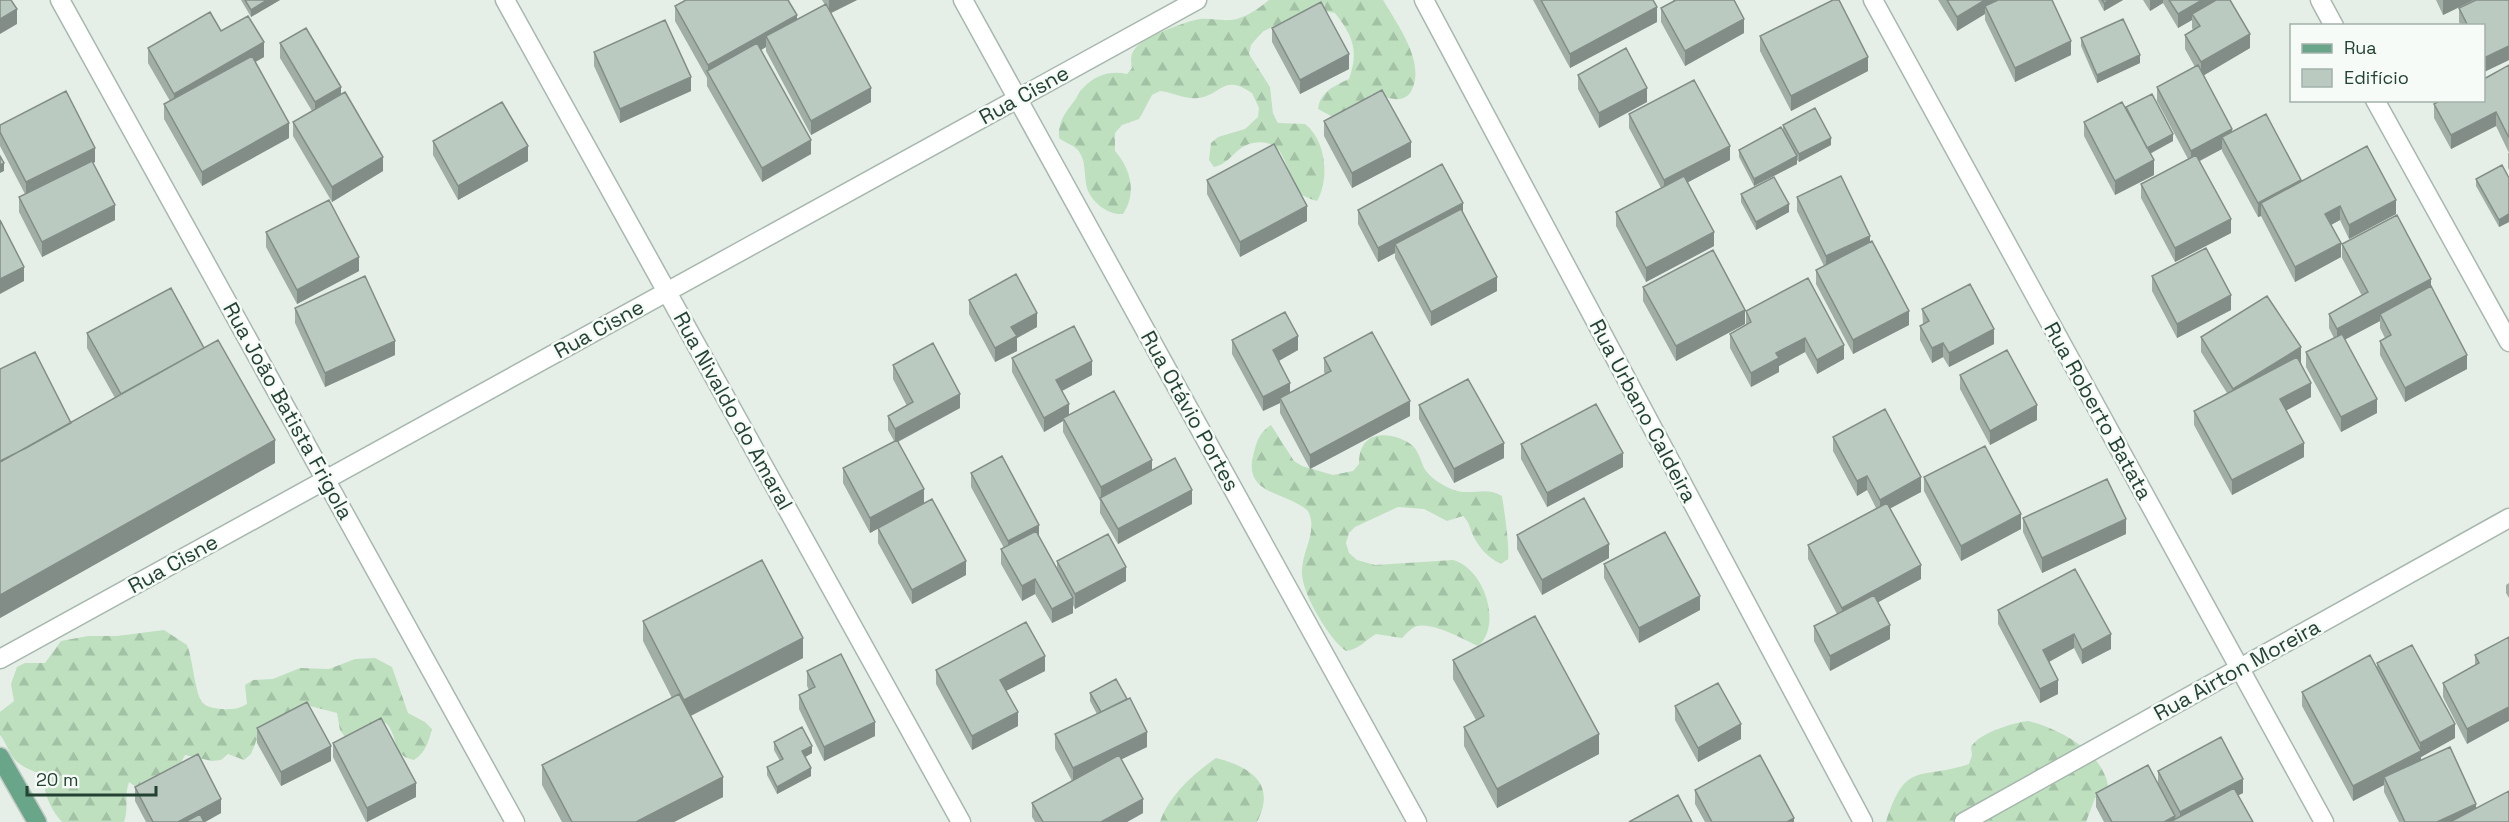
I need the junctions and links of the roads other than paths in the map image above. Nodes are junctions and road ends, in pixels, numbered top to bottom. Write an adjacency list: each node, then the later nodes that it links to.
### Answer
1 (60, 0): 13 (street, Rua João Batista Frigola)
2 (505, 0): 11 (street, Rua Nivaldo do Amaral)
3 (963, 0): 9 (street, Rua Otávio Portes)
4 (1197, 0): 9 (street, Rua Cisne)
5 (1424, 0): 22 (street, Rua Urbano Caldeira)
6 (1873, 0): 16 (street, Rua Roberto Batata)
7 (2320, 0): 8 (street)
8 (2333, 24)
9 (1017, 99): 11 (street, Rua Cisne); 21 (street, Rua Otávio Portes)
10 (2376, 102): 12 (street)
11 (667, 292): 13 (street, Rua Cisne); 20 (street, Rua Nivaldo do Amaral)
12 (2509, 342)
13 (326, 480): 15 (street, Rua Cisne); 19 (street, Rua João Batista Frigola)
14 (2509, 518): 16 (street, Rua Airton Moreira)
15 (0, 659)
16 (2240, 669): 23 (street, Rua Airton Moreira); 24 (street, Rua Roberto Batata)
17 (0, 757): 18 (main road)
18 (37, 822)
19 (515, 822)
20 (962, 822)
21 (1417, 822)
22 (1863, 822)
23 (1964, 822)
24 (2324, 822)

